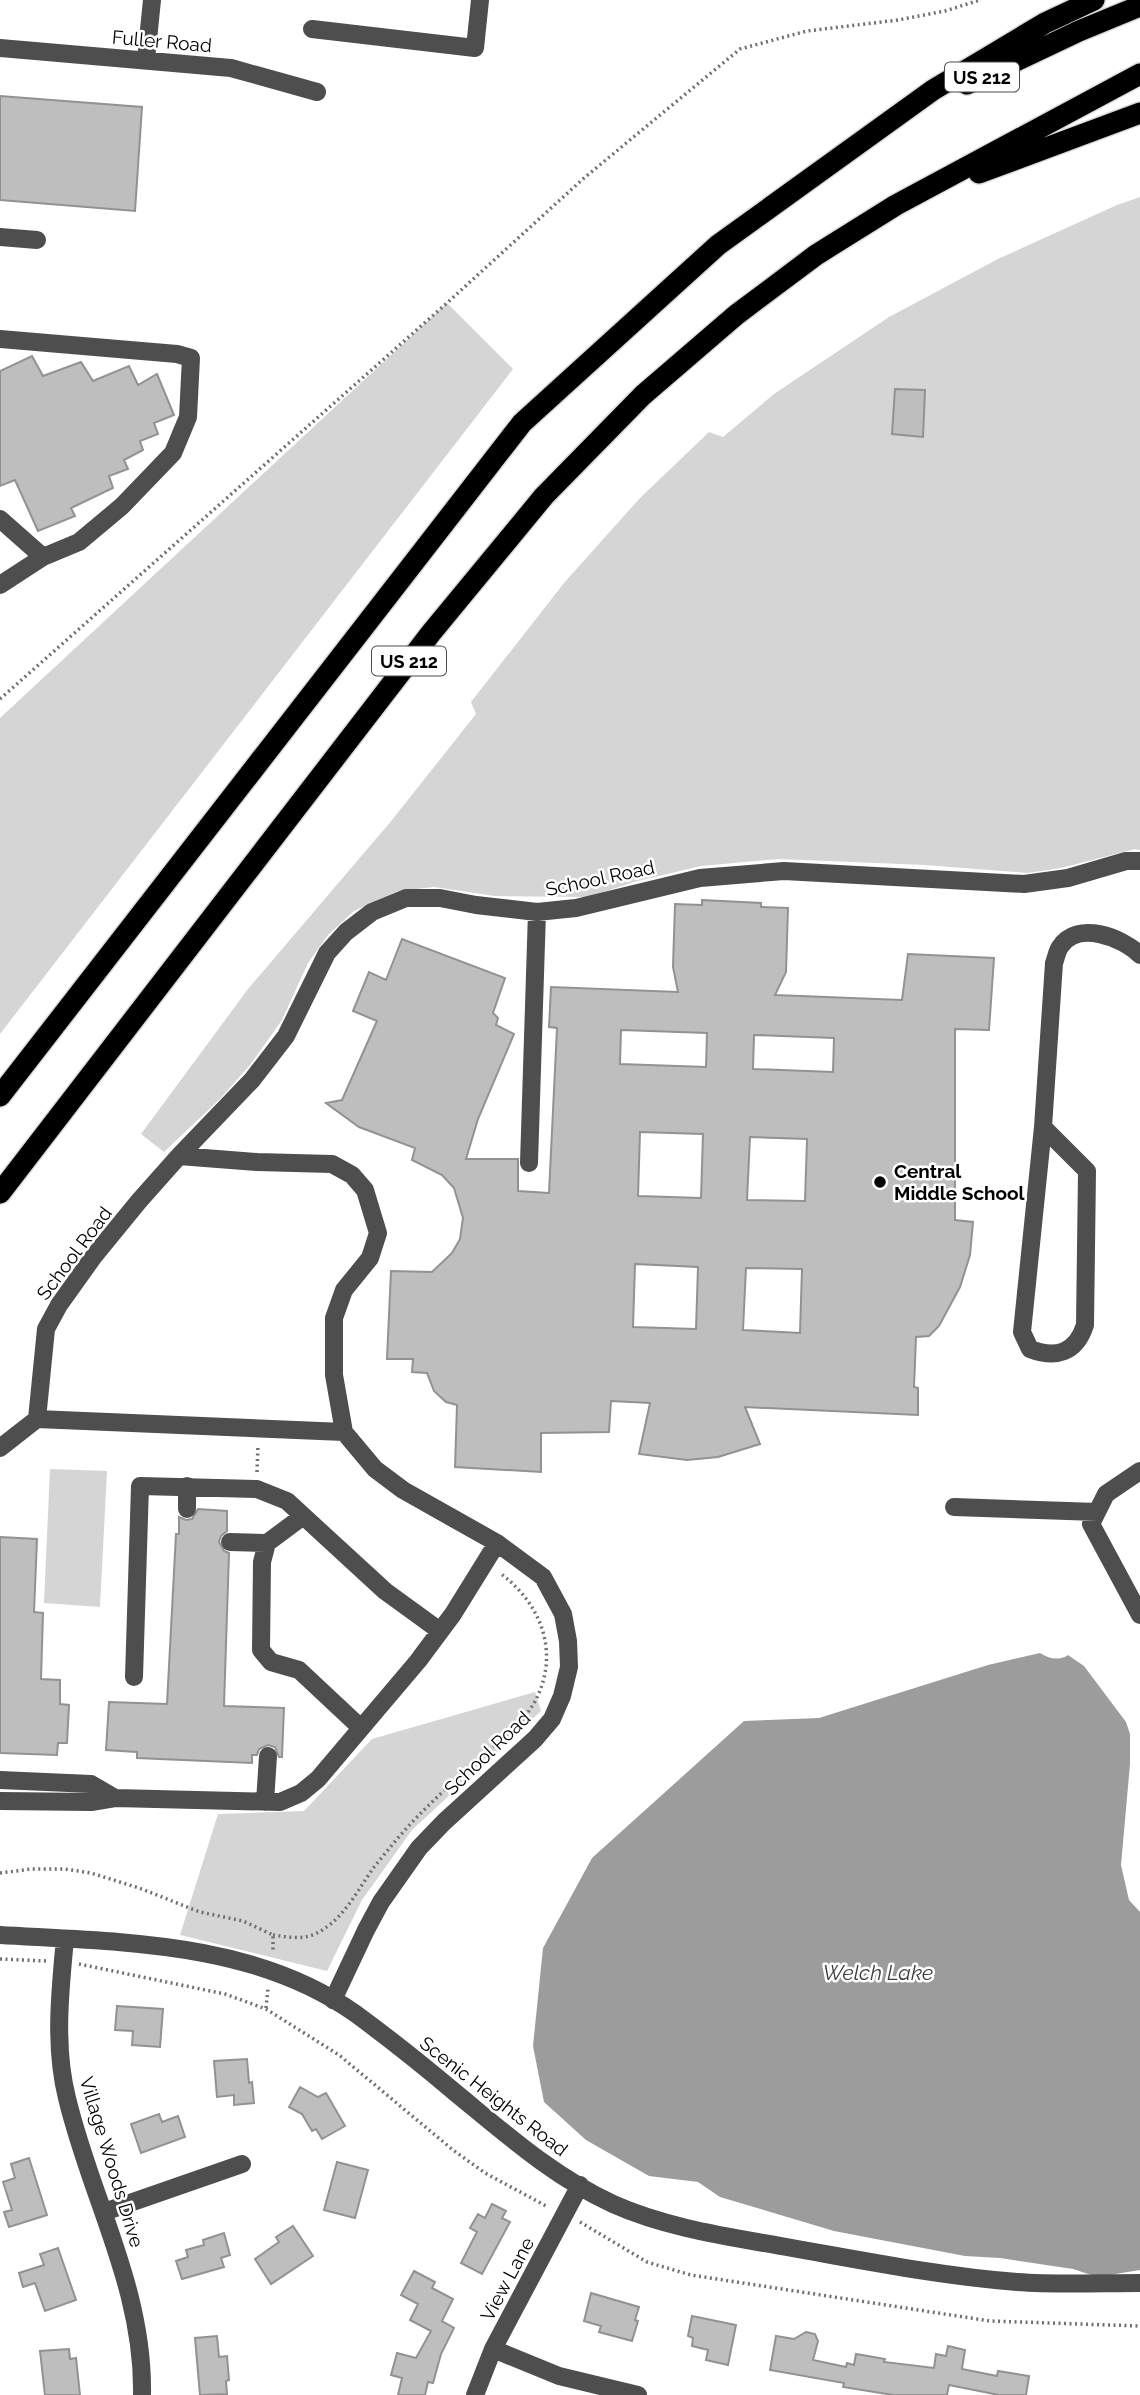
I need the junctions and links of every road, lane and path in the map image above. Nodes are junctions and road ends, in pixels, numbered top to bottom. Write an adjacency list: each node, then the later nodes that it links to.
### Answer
1 (152, 0): 8 (street)
2 (480, 0): 6 (street)
3 (980, 0): 20 (path)
4 (1094, 0): 12 (highway)
5 (1140, 6): 12 (highway, US 212)
6 (312, 29)
7 (0, 48): 8 (street, Fuller Road)
8 (146, 59): 10 (street, Fuller Road)
9 (1140, 74): 13 (highway, US 212)
10 (317, 92)
11 (1140, 113): 13 (highway)
12 (832, 162): 24 (highway, US 212)
13 (896, 205): 28 (highway, US 212)
14 (0, 237): 15 (street)
15 (37, 240)
16 (0, 339): 18 (street)
17 (0, 519): 18 (street)
18 (43, 557): 19 (street)
19 (0, 584)
20 (0, 699)
21 (1140, 861): 22 (street, School Road)
22 (537, 912): 26 (street, School Road); 27 (street)
23 (1140, 955): 25 (street)
24 (0, 1096)
25 (1043, 1127): 25 (street)
26 (179, 1156): 29 (street, School Road); 31 (street)
27 (529, 1163)
28 (0, 1193)
29 (37, 1419): 30 (street); 32 (street)
30 (259, 1429): 31 (street); 35 (path)
31 (344, 1432): 42 (street, School Road)
32 (0, 1448)
33 (1140, 1471): 38 (street)
34 (187, 1486): 35 (street); 37 (street); 46 (street)
35 (257, 1489): 39 (street)
36 (954, 1507): 38 (street)
37 (187, 1509)
38 (1097, 1512): 44 (street)
39 (302, 1517): 41 (street); 45 (street)
40 (230, 1542): 41 (street)
41 (267, 1543): 47 (street)
42 (497, 1544): 43 (street); 58 (street, School Road)
43 (486, 1562): 45 (street); 54 (path)
44 (1140, 1615)
45 (440, 1631): 47 (street)
46 (134, 1677)
47 (361, 1728): 52 (street)
48 (268, 1756): 52 (street)
49 (0, 1780): 50 (street)
50 (115, 1798): 51 (street); 52 (street)
51 (0, 1801)
52 (265, 1802)
53 (0, 1873): 54 (path)
54 (273, 1935): 57 (path)
55 (0, 1936): 56 (street, Scenic Heights Road)
56 (65, 1939): 57 (street, Scenic Heights Road); 62 (street, Village Woods Drive)
57 (270, 1970): 58 (street, Scenic Heights Road); 59 (path)
58 (333, 2000): 61 (street, Scenic Heights Road)
59 (266, 2009)
60 (242, 2164): 62 (street)
61 (580, 2185): 63 (street, Scenic Heights Road); 64 (street, View Lane)
62 (104, 2212): 65 (street, Village Woods Drive)
63 (1140, 2283)
64 (493, 2349): 66 (street, View Lane); 67 (street)
65 (142, 2395)
66 (475, 2395)
67 (638, 2395)

